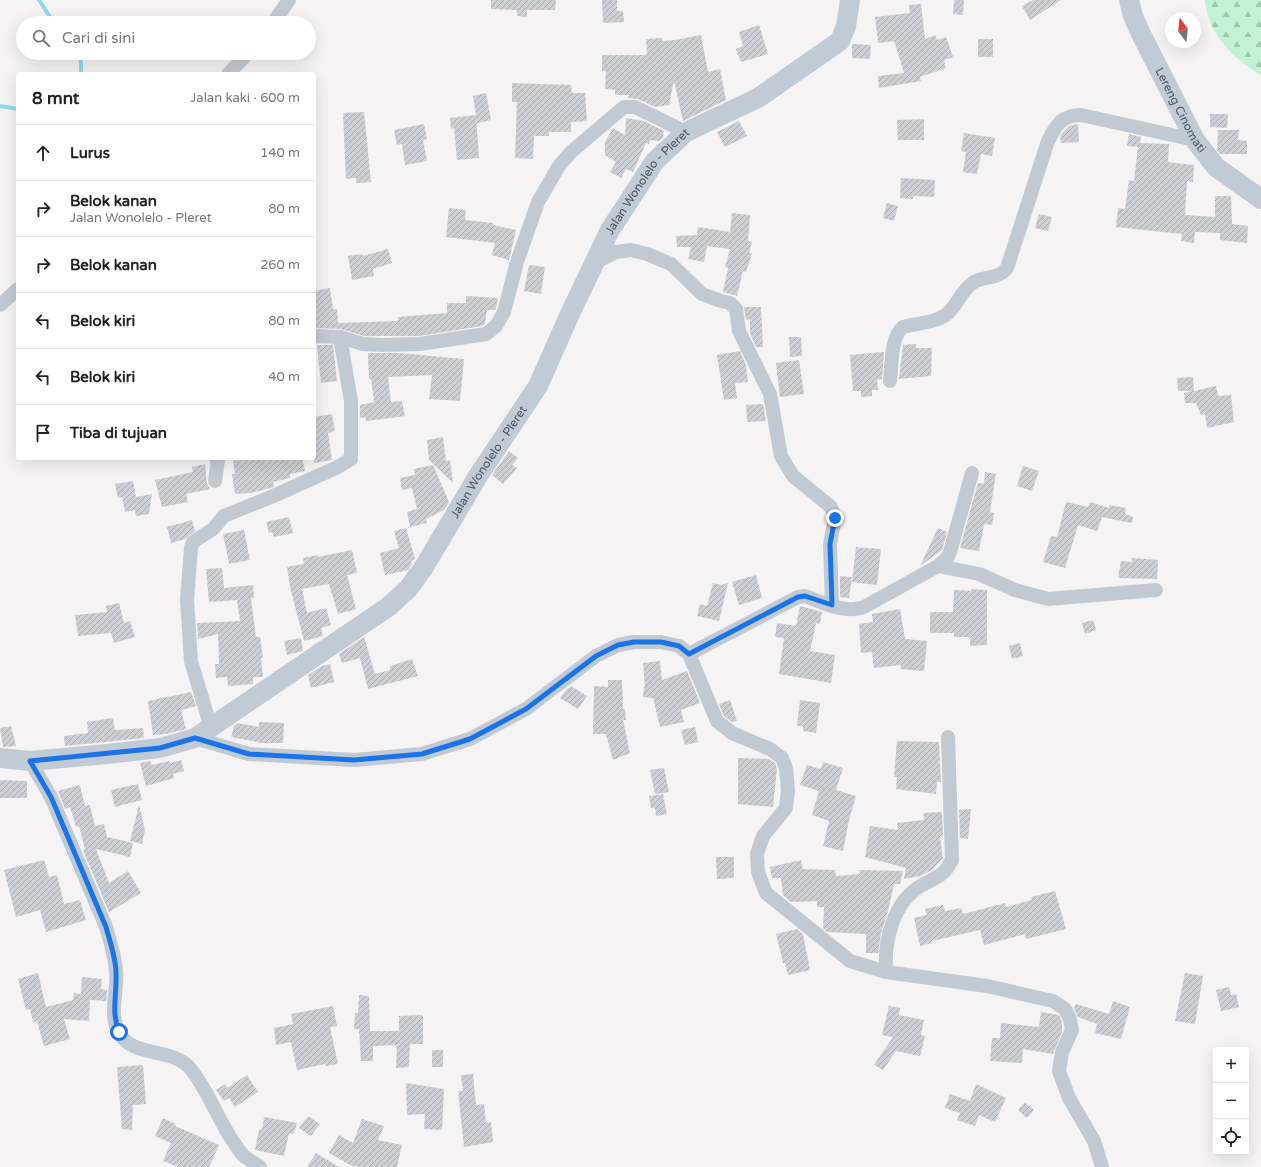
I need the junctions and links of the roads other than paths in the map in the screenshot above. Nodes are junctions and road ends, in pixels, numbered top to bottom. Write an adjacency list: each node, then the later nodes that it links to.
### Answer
1 (289, 0): 4 (street)
2 (850, 0): 7 (main road, Jalan Wonolelo - Pleret)
3 (1129, 0): 8 (main road, Lereng Cinomati)
4 (278, 16)
5 (241, 60): 6 (street)
6 (230, 72)
7 (686, 132): 10 (main road, Jalan Wonolelo - Pleret); 14 (street)
8 (1195, 140): 9 (main road, Lereng Cinomati); 15 (street)
9 (1261, 199)
10 (594, 263): 21 (street); 23 (main road, Jalan Wonolelo - Pleret)
11 (16, 291): 12 (street)
12 (0, 305)
13 (316, 336): 14 (street)
14 (340, 337): 23 (street)
15 (890, 381)
16 (216, 460): 18 (street)
17 (972, 472): 19 (street)
18 (215, 480)
19 (938, 566): 20 (street); 21 (street)
20 (1156, 590)
21 (832, 605): 22 (street)
22 (689, 654): 23 (street); 27 (street)
23 (203, 733): 26 (main road, Jalan Wonolelo - Pleret)
24 (948, 737): 27 (street)
25 (0, 758): 26 (main road, Jalan Wonolelo - Pleret)
26 (30, 761): 28 (street)
27 (886, 972): 29 (street)
28 (260, 1167)
29 (1102, 1167)

